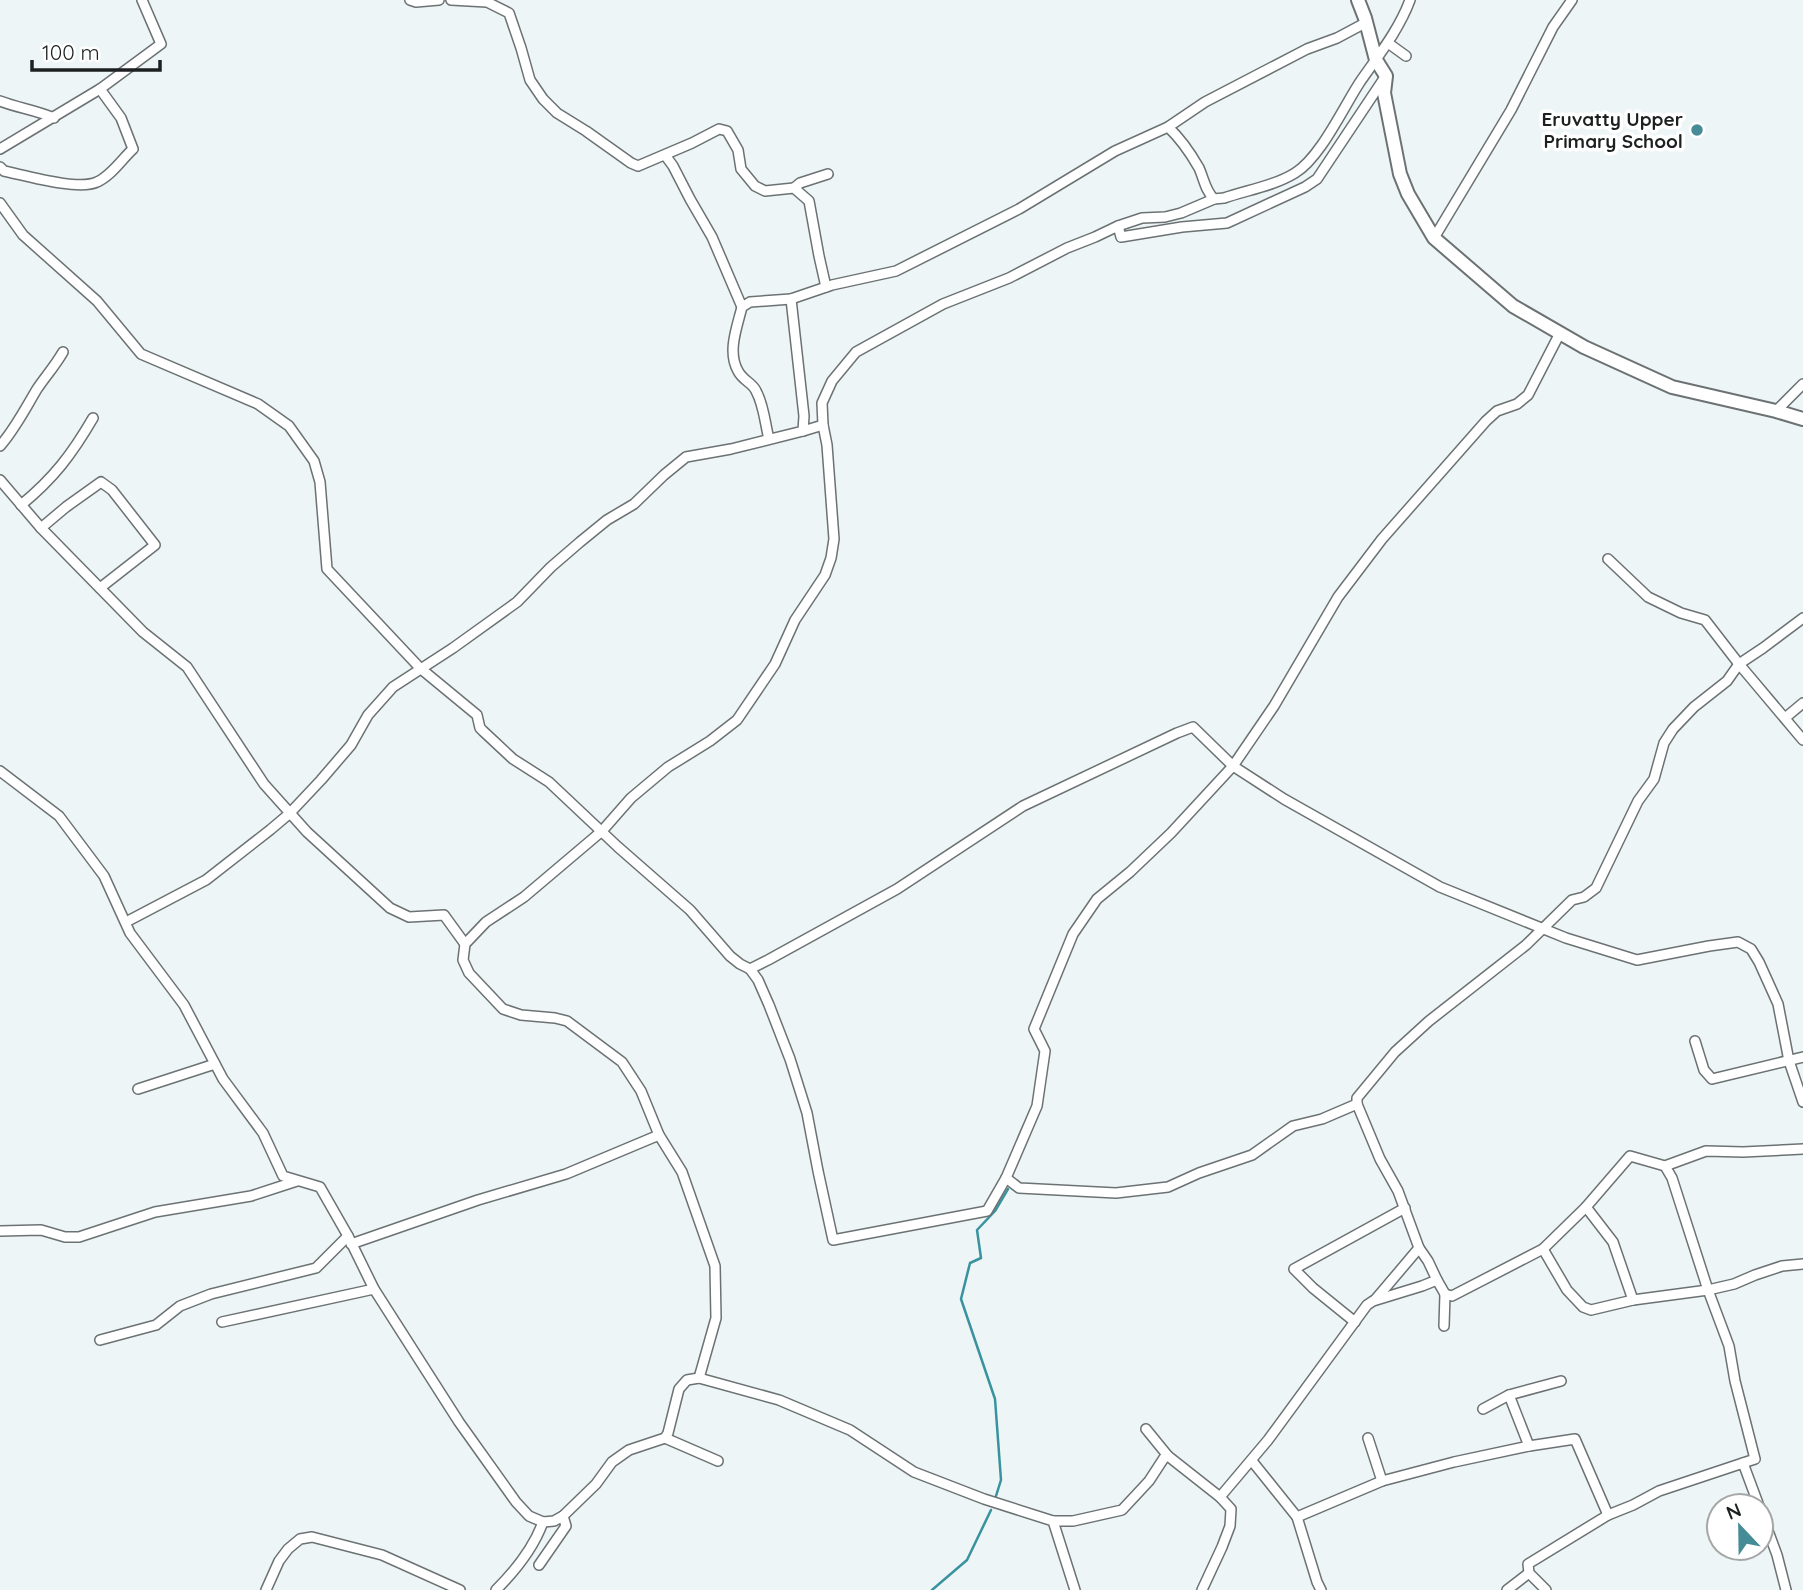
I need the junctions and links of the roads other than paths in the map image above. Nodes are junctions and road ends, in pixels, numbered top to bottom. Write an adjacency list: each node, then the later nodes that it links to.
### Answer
1 (142, 0): 13 (street)
2 (410, 0): 3 (street)
3 (439, 0)
4 (451, 0): 18 (street)
5 (1358, 0): 8 (main road)
6 (1410, 0): 9 (street)
7 (1572, 0): 25 (street)
8 (1367, 22): 11 (main road); 16 (street)
9 (1388, 43): 10 (street); 11 (street)
10 (1406, 56)
11 (1377, 62): 12 (main road); 22 (street)
12 (1385, 76): 24 (street); 25 (main road)
13 (100, 89): 15 (street); 19 (street)
14 (0, 101): 15 (street)
15 (54, 118): 17 (street)
16 (1168, 127): 22 (street); 26 (street)
17 (0, 149)
18 (665, 155): 21 (street); 28 (street)
19 (0, 167)
20 (828, 174): 21 (street)
21 (794, 188): 26 (street)
22 (1214, 199): 24 (street)
23 (0, 203): 46 (street)
24 (1118, 226): 35 (street)
25 (1434, 238): 29 (main road)
26 (826, 287): 27 (street)
27 (791, 299): 28 (street); 36 (street)
28 (742, 307): 37 (street)
29 (1560, 333): 32 (main road); 50 (street)
30 (63, 352): 38 (street)
31 (1803, 384): 32 (street)
32 (1776, 411): 34 (main road)
33 (93, 418): 40 (street)
34 (1803, 419)
35 (823, 425): 36 (street); 53 (street)
36 (803, 431): 37 (street)
37 (769, 439): 46 (street)
38 (0, 446)
39 (0, 480): 40 (street)
40 (21, 505): 41 (street)
41 (41, 528): 43 (street); 43 (street)
42 (1608, 559): 45 (street)
43 (100, 588): 52 (street)
44 (1803, 618): 45 (street)
45 (1739, 664): 48 (street); 55 (street)
46 (420, 668): 52 (street); 53 (street)
47 (1803, 703): 48 (street)
48 (1785, 718): 49 (street)
49 (1803, 740)
50 (1233, 766): 55 (street); 57 (street); 68 (street)
51 (0, 771): 54 (street)
52 (289, 814): 54 (street); 56 (street)
53 (602, 831): 56 (street); 57 (street)
54 (126, 922): 61 (street)
55 (1543, 928): 60 (street); 64 (street)
56 (465, 944): 65 (street)
57 (750, 969): 68 (street)
58 (1695, 1041): 60 (street)
59 (1803, 1057): 60 (street)
60 (1789, 1061): 63 (street)
61 (215, 1065): 62 (street); 69 (street)
62 (138, 1089)
63 (1803, 1102)
64 (1357, 1104): 68 (street); 71 (street)
65 (659, 1135): 73 (street); 87 (street)
66 (1803, 1149): 67 (street)
67 (1665, 1166): 70 (street); 79 (street)
68 (1006, 1178)
69 (298, 1180): 72 (street); 73 (street)
70 (1586, 1207): 75 (street); 81 (street)
71 (1405, 1208): 74 (street); 84 (street)
72 (0, 1231)
73 (349, 1240): 78 (street); 86 (street)
74 (1419, 1248): 77 (street); 82 (street)
75 (1543, 1249): 80 (street); 81 (street)
76 (1803, 1264): 79 (street)
77 (1437, 1280): 80 (street); 82 (street)
78 (374, 1289): 83 (street); 106 (street)
79 (1708, 1290): 81 (street); 98 (street)
80 (1445, 1294): 85 (street)
81 (1633, 1300)
82 (1373, 1301): 84 (street)
83 (222, 1322)
84 (1355, 1322): 97 (street)
85 (1444, 1326)
86 (100, 1340)
87 (699, 1378): 92 (street); 105 (street)
88 (1561, 1381): 89 (street)
89 (1509, 1395): 90 (street); 94 (street)
90 (1483, 1409)
91 (1146, 1429): 95 (street)
92 (664, 1438): 96 (street); 103 (street)
93 (1368, 1438): 99 (street)
94 (1529, 1446): 99 (street); 102 (street)
95 (1168, 1456): 101 (street); 105 (street)
96 (718, 1461)
97 (1252, 1461): 101 (street); 104 (street)
98 (1743, 1463): 100 (street); 102 (street)
99 (1382, 1481): 104 (street)
100 (1754, 1492)
101 (1220, 1497): 114 (street)
102 (1608, 1515): 109 (street)
103 (563, 1517): 106 (street); 108 (street)
104 (1297, 1517): 115 (street)
105 (1053, 1521): 113 (street)
106 (543, 1522): 112 (street)
107 (1775, 1550): 118 (street)
108 (539, 1565)
109 (1530, 1573): 116 (street); 117 (street)
110 (265, 1590): 111 (street)
111 (460, 1590)
112 (496, 1590)
113 (1075, 1590)
114 (1202, 1590)
115 (1321, 1590)
116 (1507, 1590)
117 (1546, 1590)
118 (1786, 1590)

